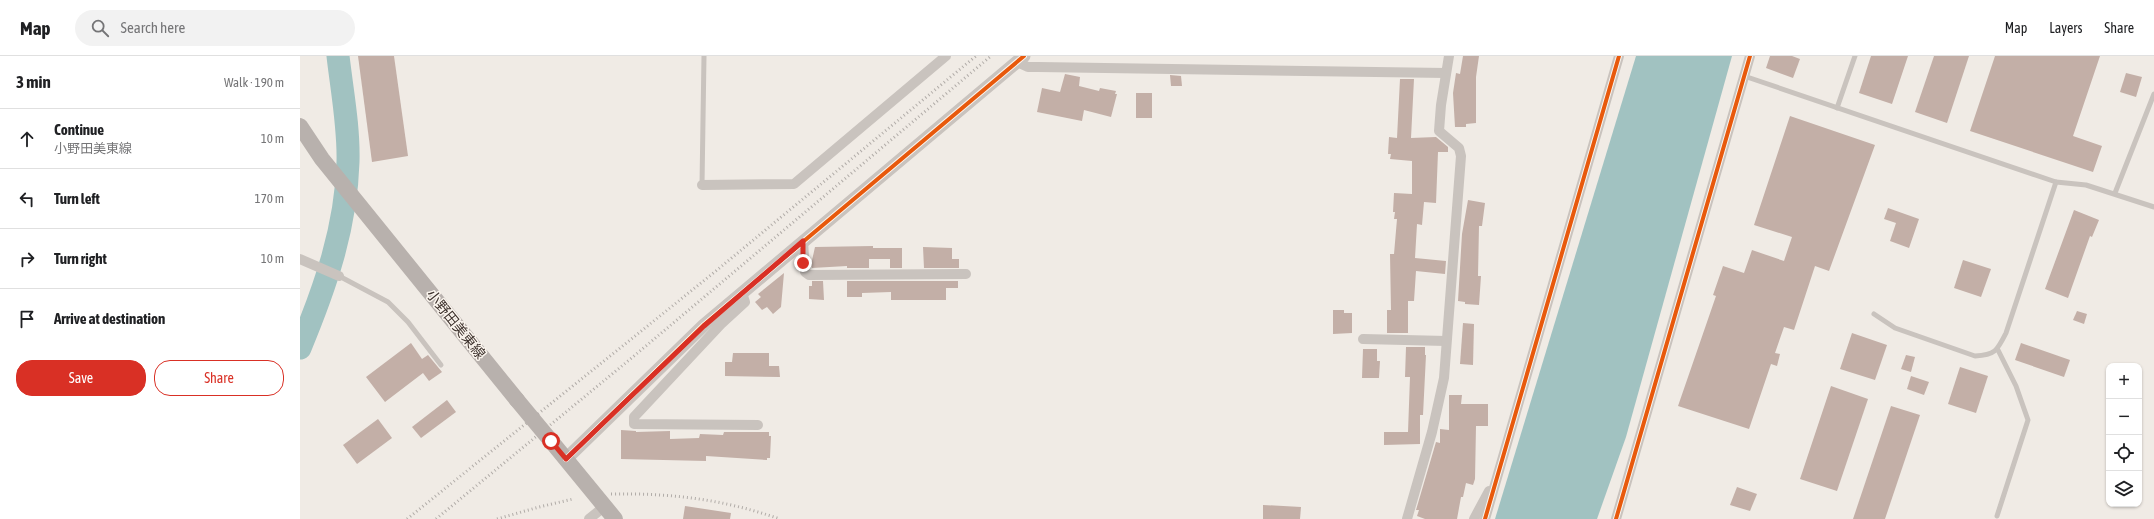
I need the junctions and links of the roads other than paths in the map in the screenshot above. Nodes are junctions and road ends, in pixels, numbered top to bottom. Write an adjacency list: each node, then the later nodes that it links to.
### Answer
1 (704, 56): 14 (lane)
2 (946, 56): 14 (street)
3 (1449, 56): 8 (street)
4 (1619, 56): 29 (street)
5 (1750, 56): 9 (street)
6 (1855, 56): 11 (lane)
7 (1021, 59): 8 (street); 17 (street)
8 (1446, 72): 24 (street)
9 (1744, 75): 11 (lane); 37 (street)
10 (2154, 94): 15 (lane)
11 (1838, 108): 13 (lane)
12 (300, 126): 28 (main road, 小野田美東線, bridge)
13 (2056, 182): 15 (lane); 25 (lane)
14 (702, 185)
15 (2115, 193): 16 (lane)
16 (2154, 207)
17 (803, 241): 19 (street); 21 (street)
18 (300, 259): 20 (street)
19 (966, 274)
20 (339, 276): 26 (lane)
21 (742, 293): 27 (street); 28 (street)
22 (1874, 314): 25 (lane)
23 (1363, 339): 24 (street)
24 (1446, 341): 34 (street)
25 (1998, 350): 31 (lane)
26 (441, 365)
27 (758, 425)
28 (566, 459): 30 (main road, 小野田美東線)
29 (1498, 476): 35 (street); 36 (street)
30 (605, 506): 32 (street); 33 (main road, 小野田美東線)
31 (1997, 516)
32 (589, 519)
33 (615, 519)
34 (1407, 519)
35 (1474, 519)
36 (1485, 519)
37 (1616, 519)

